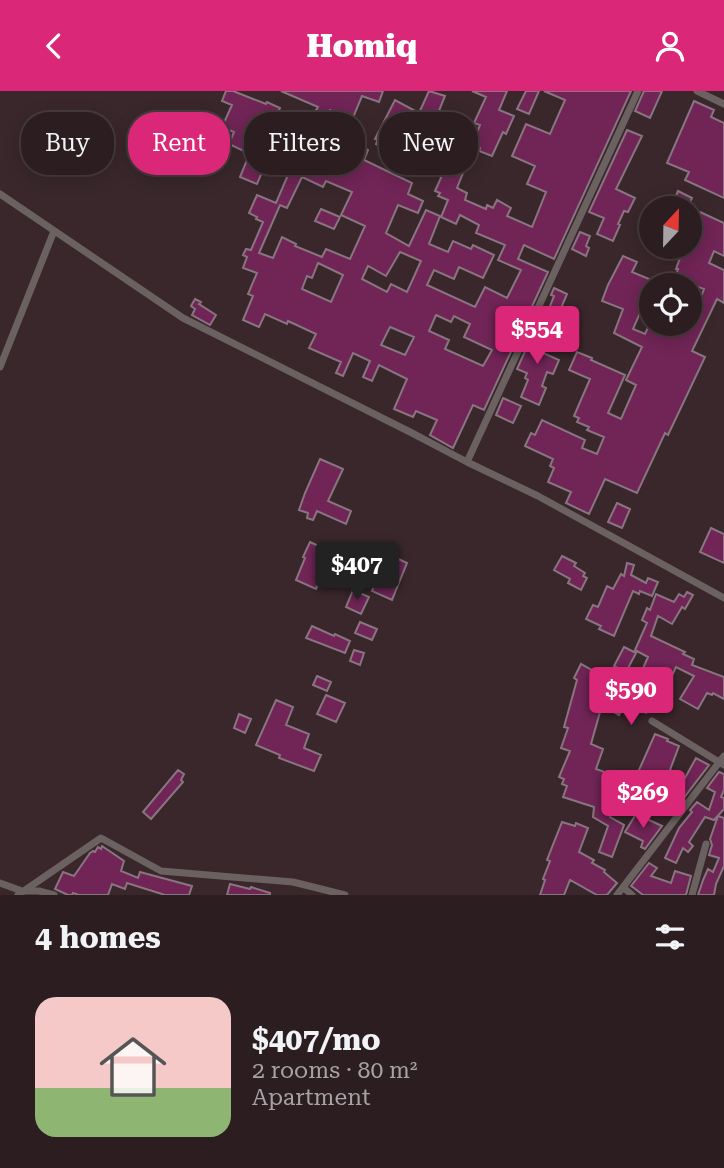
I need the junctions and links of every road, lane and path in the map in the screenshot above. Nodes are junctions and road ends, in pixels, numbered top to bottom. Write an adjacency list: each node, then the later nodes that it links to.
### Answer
1 (638, 91): 7 (street)
2 (696, 91): 3 (street)
3 (724, 104)
4 (0, 194): 5 (street)
5 (54, 231): 6 (street); 7 (street)
6 (0, 367)
7 (467, 462): 8 (street)
8 (724, 597)
9 (652, 720): 10 (street)
10 (722, 761): 13 (street)
11 (706, 844): 19 (street)
12 (0, 883): 14 (street)
13 (623, 887): 17 (street); 18 (street)
14 (20, 893): 15 (street); 16 (street)
15 (54, 895)
16 (345, 895)
17 (617, 895)
18 (632, 895)
19 (692, 895)

